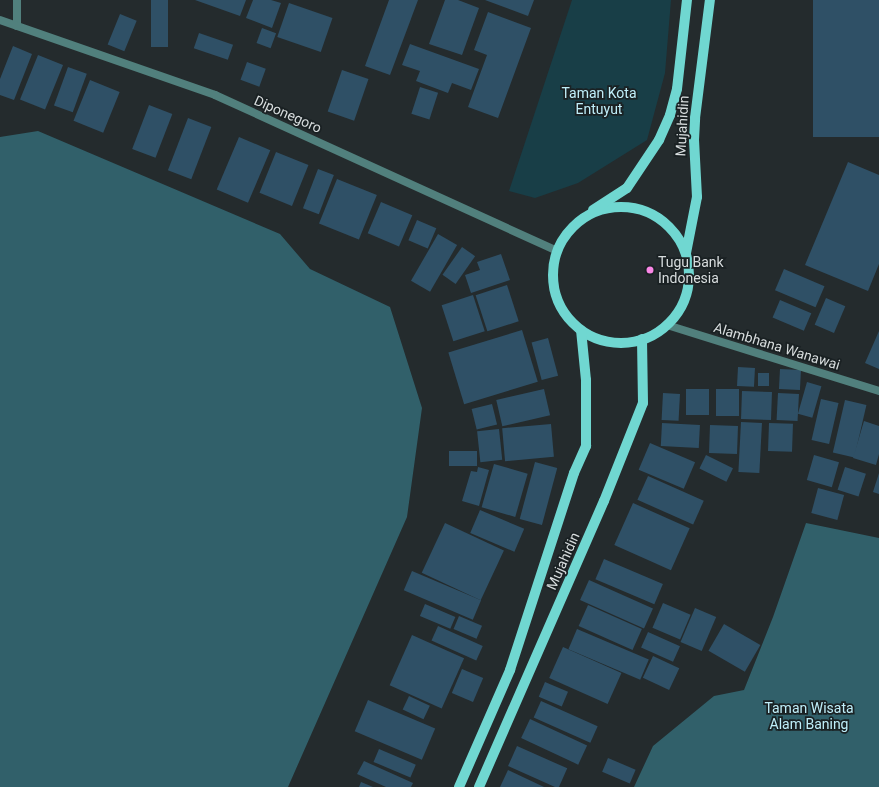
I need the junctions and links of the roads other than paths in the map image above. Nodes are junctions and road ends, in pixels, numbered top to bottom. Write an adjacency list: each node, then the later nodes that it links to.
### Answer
1 (17, 0): 5 (street)
2 (687, 0): 6 (main road, Mujahidin)
3 (710, 0): 8 (main road, Mujahidin)
4 (0, 20): 5 (street, Diponegoro)
5 (17, 26): 7 (street, Diponegoro)
6 (584, 215): 7 (main road); 8 (main road)
7 (557, 250): 10 (main road)
8 (686, 253): 9 (main road)
9 (667, 325): 11 (main road); 12 (street, Alambhana Wanawai)
10 (581, 330): 11 (main road); 13 (main road, Mujahidin)
11 (642, 339): 14 (main road, Mujahidin)
12 (879, 391)
13 (459, 787)
14 (479, 787)

